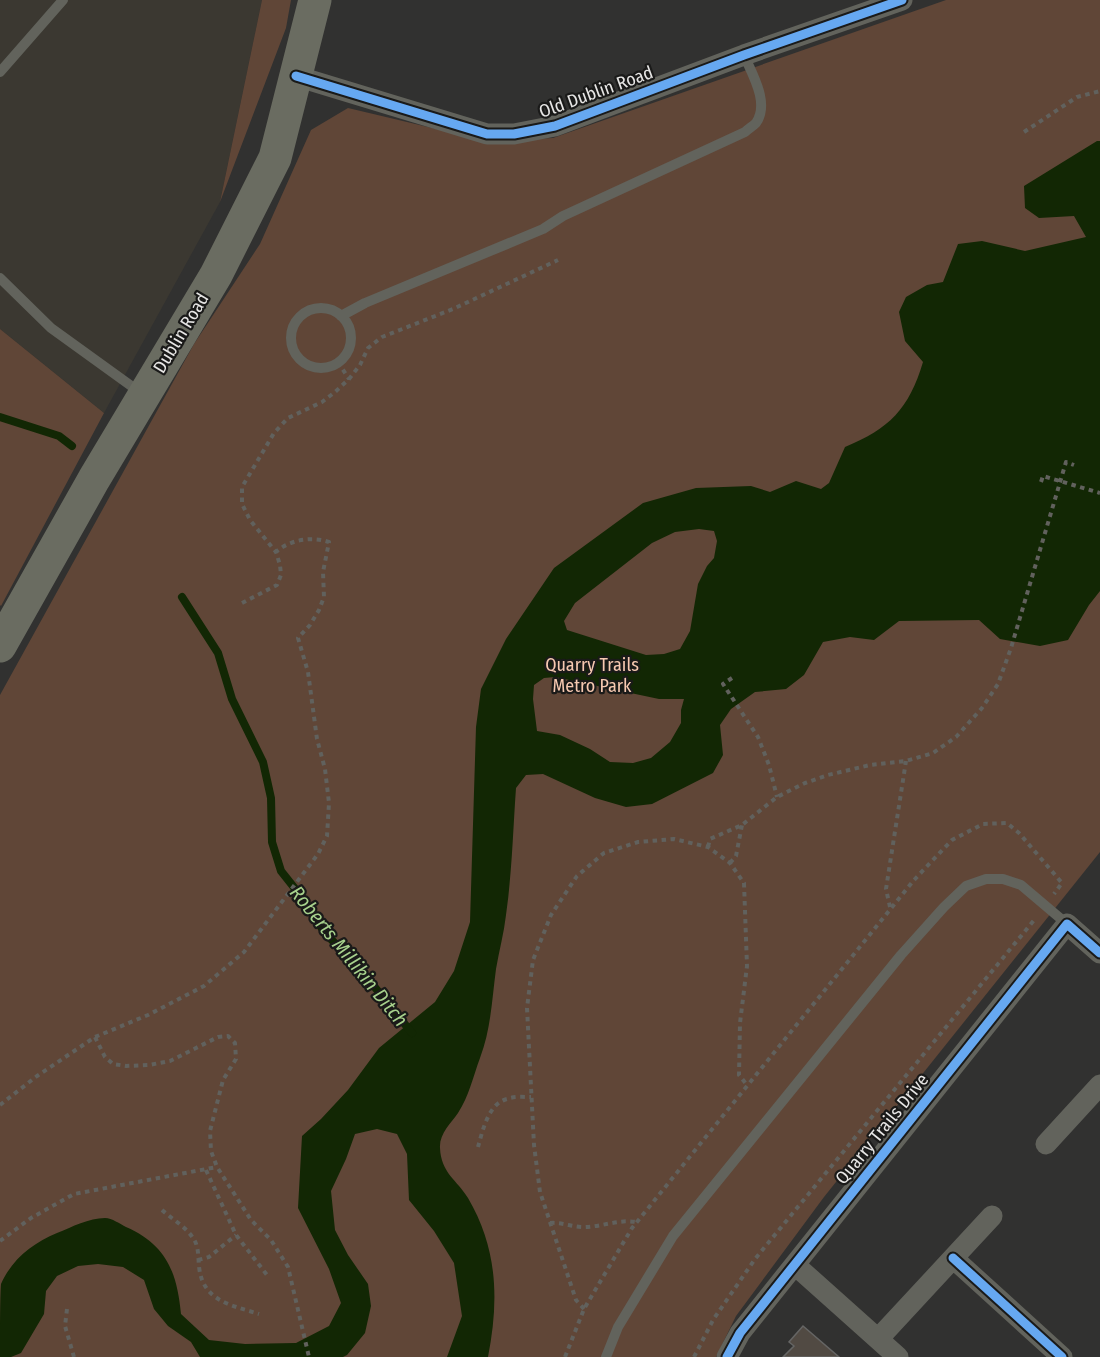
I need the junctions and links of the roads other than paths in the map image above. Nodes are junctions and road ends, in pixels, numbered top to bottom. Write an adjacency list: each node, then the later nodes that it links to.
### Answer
1 (63, 0): 5 (lane)
2 (315, 0): 6 (main road, Dublin Road)
3 (902, 0): 4 (street, Old Dublin Road)
4 (744, 55): 6 (street, Old Dublin Road); 8 (lane)
5 (0, 72)
6 (296, 76): 9 (main road, Dublin Road)
7 (0, 278): 9 (lane)
8 (341, 316): 8 (lane)
9 (144, 395): 10 (main road, Dublin Road)
10 (0, 646)
11 (1067, 924): 12 (street); 17 (street, Quarry Trails Drive); 19 (lane)
12 (1100, 953)
13 (1096, 1097): 14 (street)
14 (1046, 1144)
15 (992, 1216): 16 (street)
16 (952, 1258): 18 (street); 22 (street)
17 (795, 1265): 18 (street); 20 (street, Quarry Trails Drive)
18 (878, 1339): 21 (street)
19 (606, 1357)
20 (727, 1357)
21 (898, 1357)
22 (1062, 1357)

